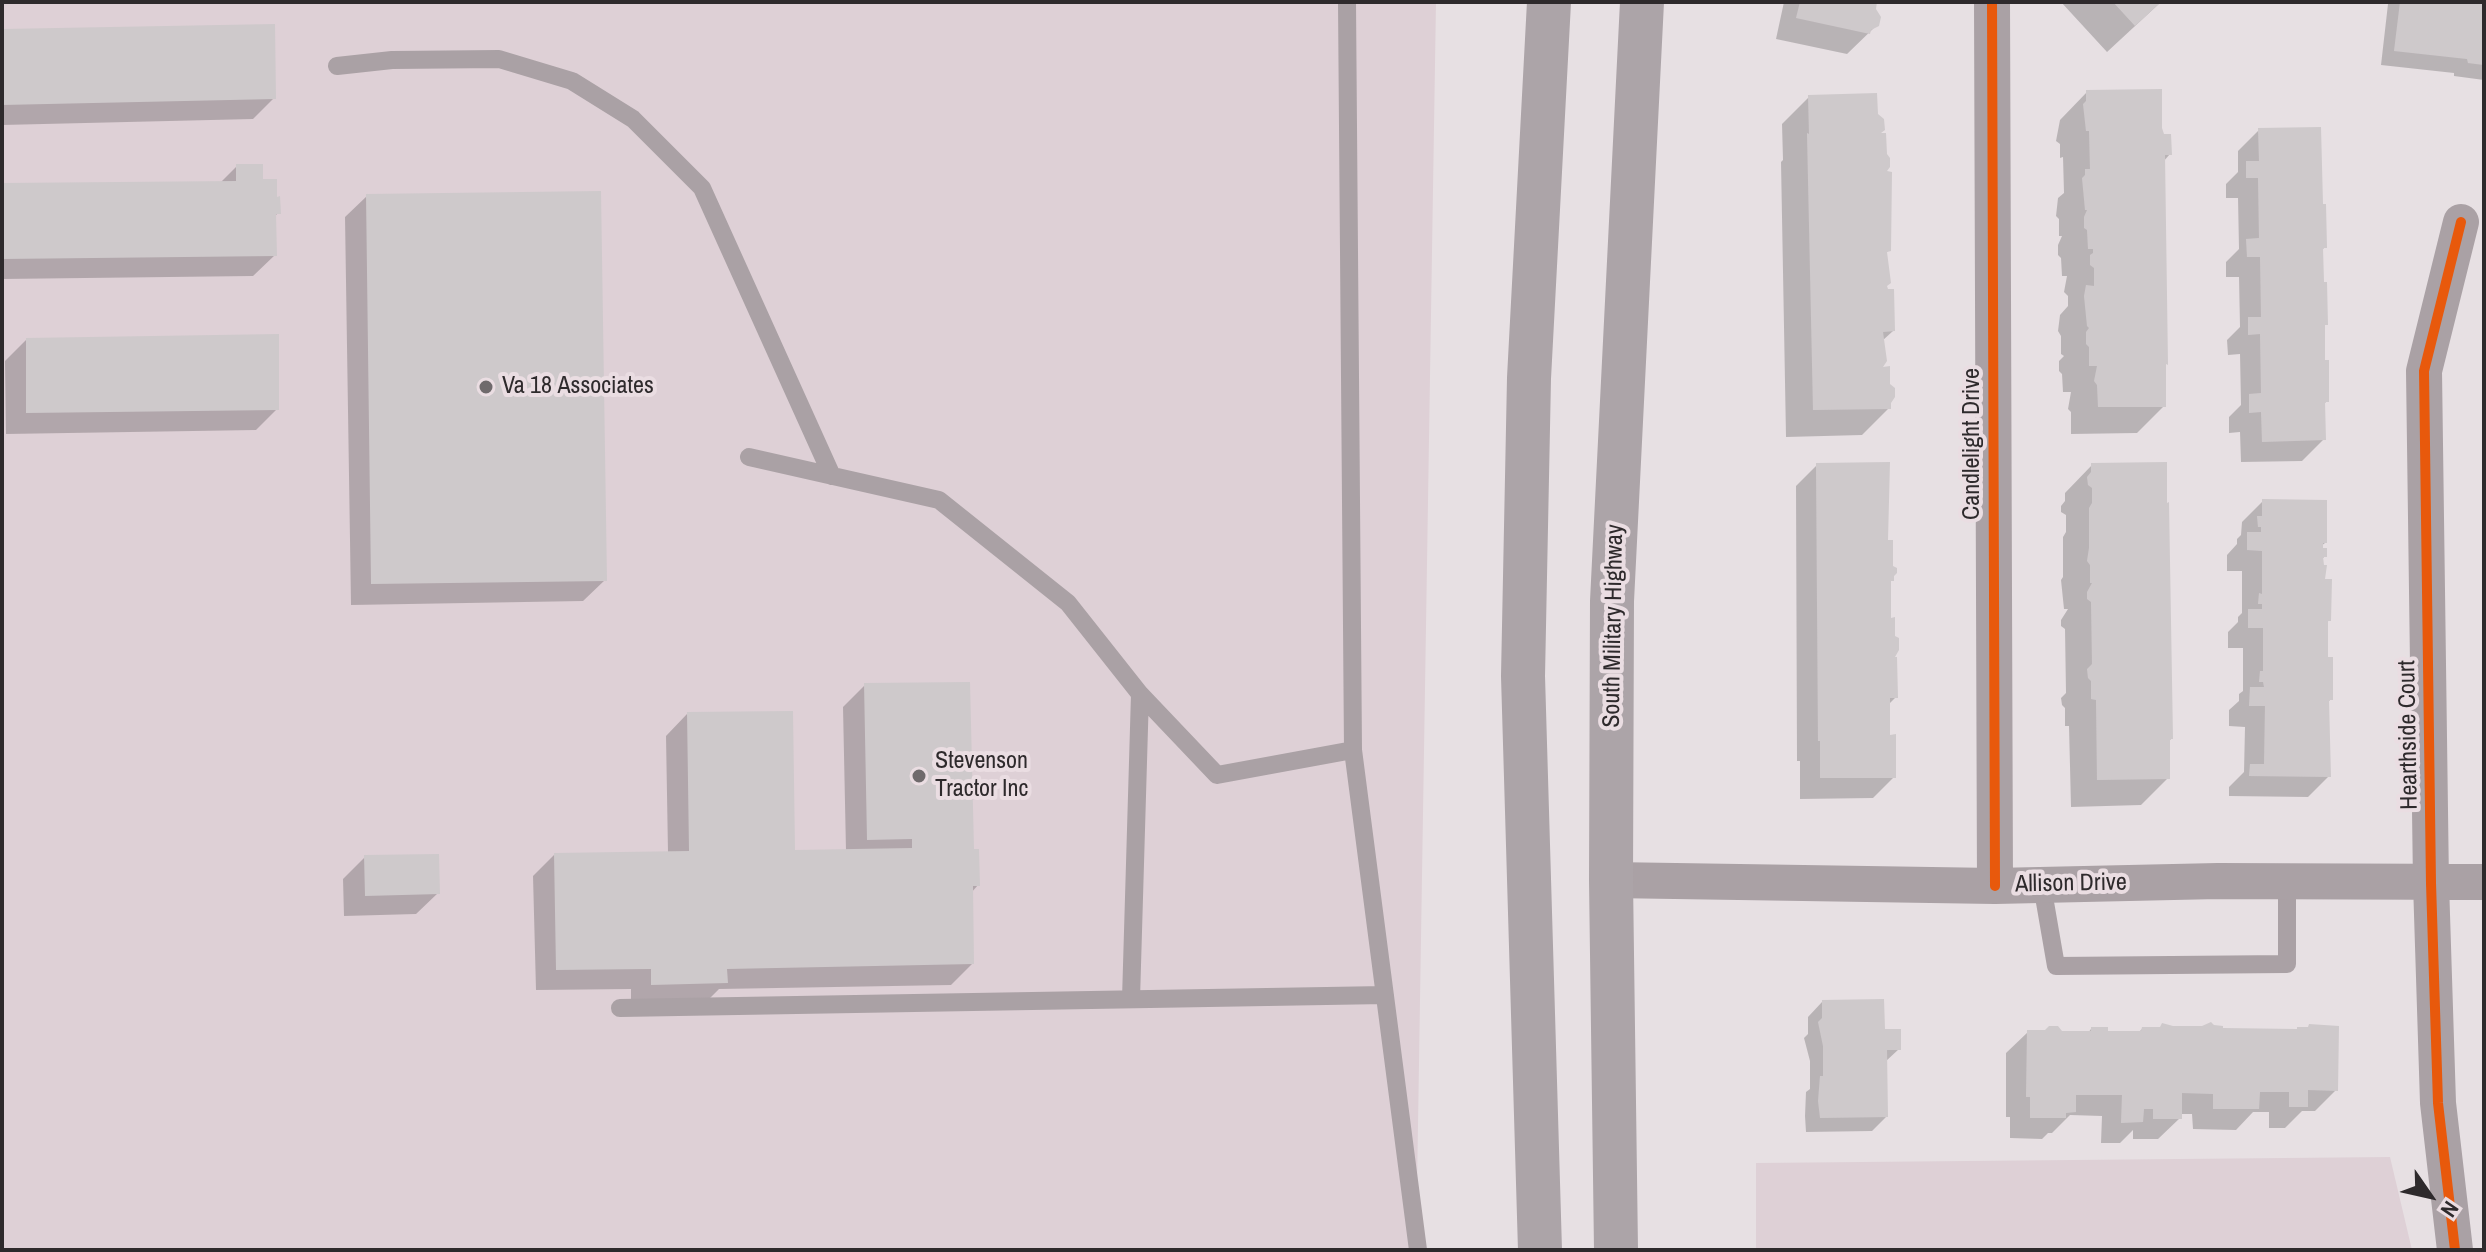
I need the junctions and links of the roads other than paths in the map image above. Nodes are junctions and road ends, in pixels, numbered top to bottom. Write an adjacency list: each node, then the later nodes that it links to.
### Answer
1 (1347, 2): 10 (lane)
2 (1549, 2): 21 (main road)
3 (1642, 2): 11 (main road, South Military Highway)
4 (1992, 2): 16 (street, Candlelight Drive)
5 (337, 66): 8 (lane)
6 (2461, 222): 14 (street, Hearthside Court)
7 (749, 457): 8 (lane)
8 (832, 476): 9 (lane)
9 (1140, 694): 10 (lane); 18 (lane)
10 (1353, 750): 17 (lane)
11 (1611, 880): 16 (street, Allison Drive); 22 (main road, South Military Highway)
12 (2287, 881): 14 (street, Allison Drive); 15 (street, Allison Drive); 15 (lane)
13 (2484, 882): 14 (street, Allison Drive)
14 (2431, 883): 23 (street, Hearthside Court)
15 (2042, 885): 16 (street, Allison Drive)
16 (1995, 886)
17 (1385, 995): 18 (lane); 20 (lane)
18 (1131, 999): 19 (lane)
19 (620, 1008)
20 (1418, 1250)
21 (1540, 1250)
22 (1616, 1250)
23 (2455, 1250)

